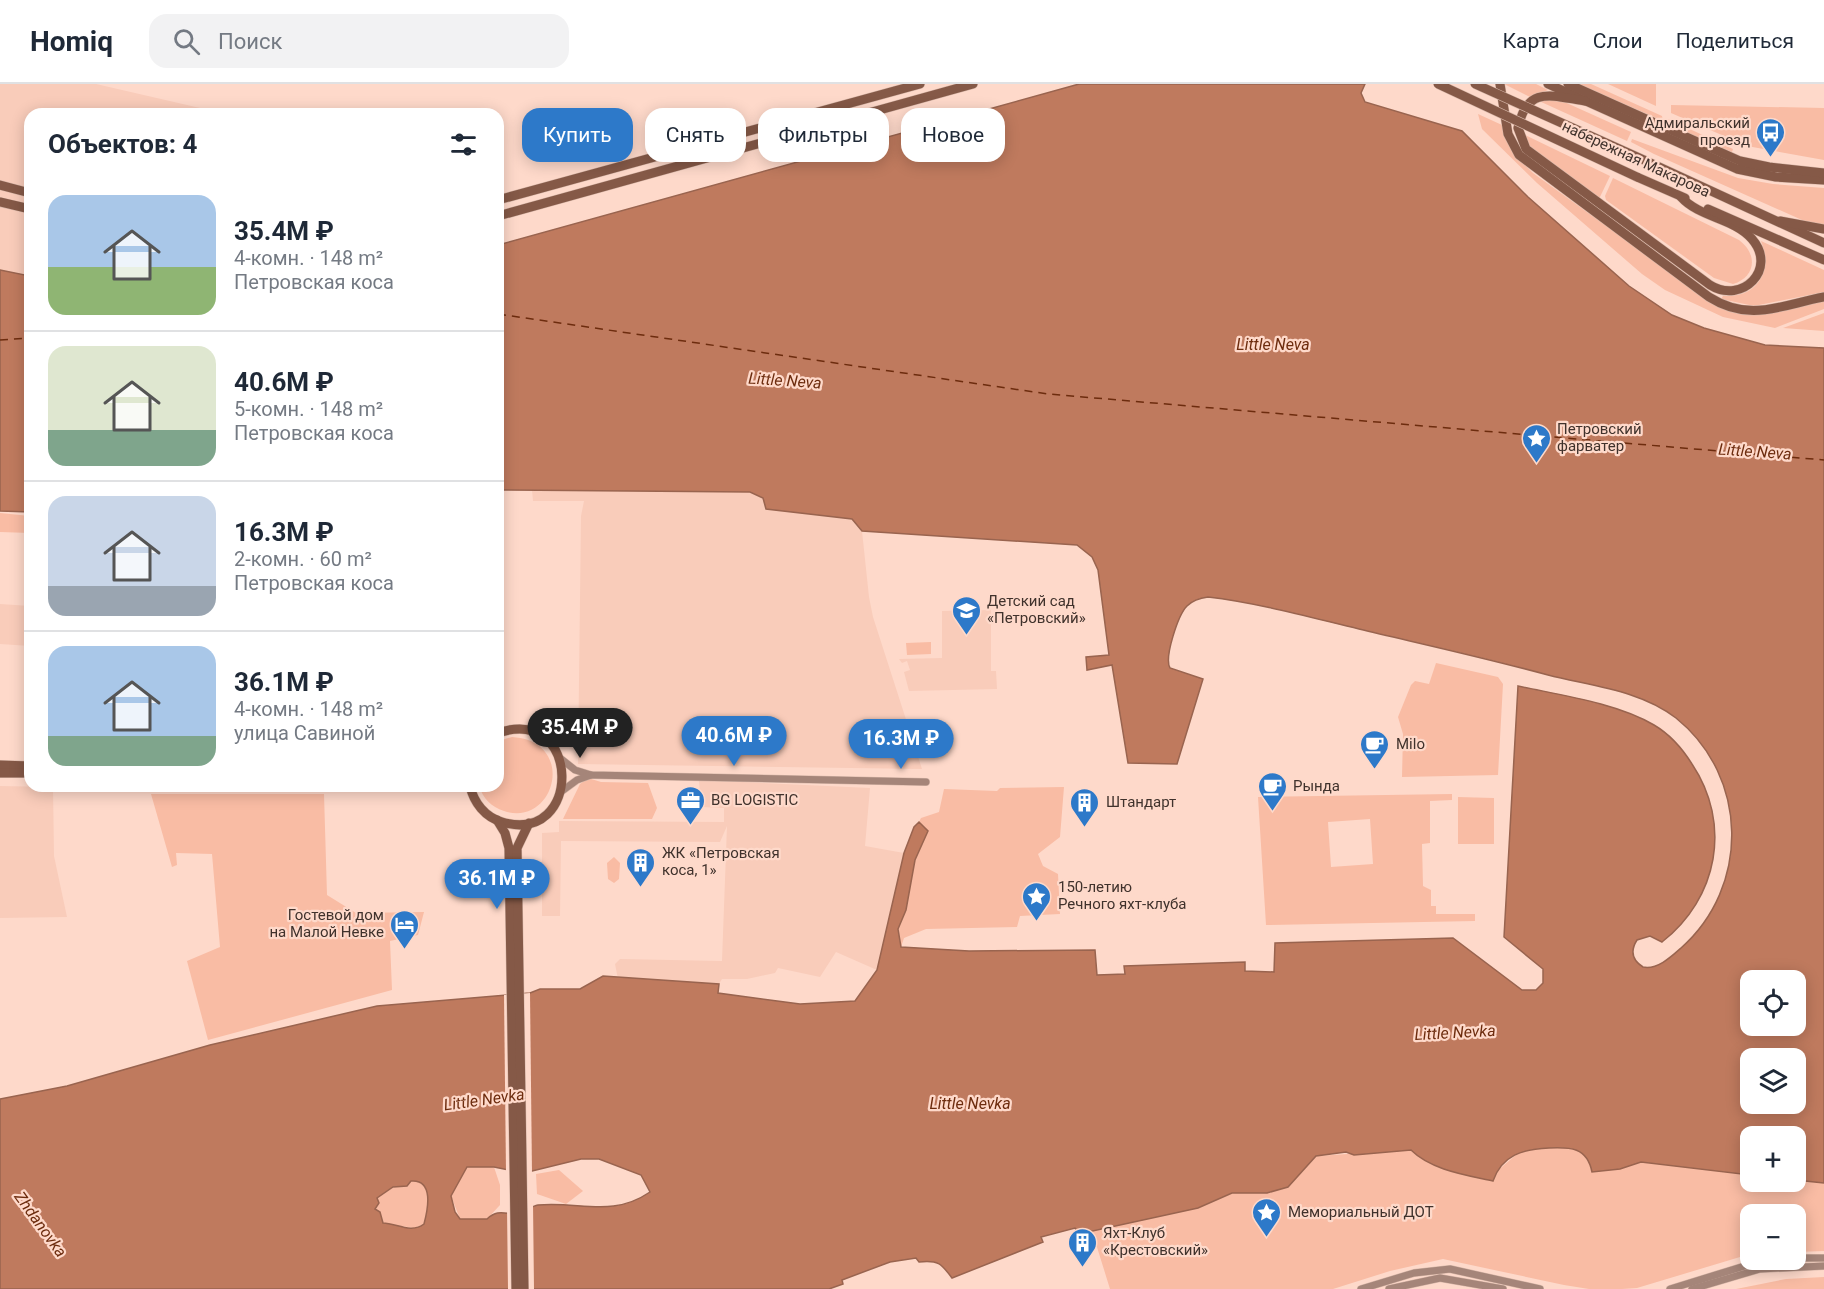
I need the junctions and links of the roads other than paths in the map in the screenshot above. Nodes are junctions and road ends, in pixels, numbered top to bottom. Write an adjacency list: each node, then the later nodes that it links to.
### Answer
1 (920, 84): 14 (main road)
2 (973, 84): 17 (main road)
3 (1438, 84): 13 (main road, набережная Макарова, bridge)
4 (1475, 84): 18 (main road, набережная Макарова, bridge)
5 (1500, 84): 22 (main road)
6 (1548, 84): 8 (main road)
7 (1568, 84): 9 (main road)
8 (1585, 101): 10 (main road); 13 (main road)
9 (1824, 173)
10 (1824, 180)
11 (0, 185): 12 (main road)
12 (24, 191)
13 (1681, 196): 21 (main road, набережная Макарова)
14 (504, 198)
15 (0, 202): 16 (main road)
16 (24, 208)
17 (504, 214)
18 (1774, 220): 19 (main road); 20 (main road, набережная Макарова)
19 (1824, 229)
20 (1824, 243)
21 (1824, 260)
22 (1824, 297)
23 (504, 732): 24 (main road)
24 (560, 758): 29 (street); 31 (main road)
25 (0, 765): 26 (main road)
26 (24, 766)
27 (0, 772): 28 (main road)
28 (24, 773)
29 (591, 775): 30 (street); 31 (street)
30 (926, 782)
31 (562, 791): 34 (main road)
32 (472, 792): 33 (main road)
33 (497, 820): 34 (main road); 35 (main road)
34 (528, 823): 35 (main road)
35 (516, 994): 40 (main road); 41 (main road)
36 (1806, 1258): 37 (street)
37 (1824, 1258)
38 (1824, 1266): 47 (street)
39 (1740, 1267): 46 (street)
40 (516, 1289)
41 (524, 1289)
42 (1361, 1289): 45 (street)
43 (1389, 1289): 44 (street)
44 (1503, 1289)
45 (1540, 1289)
46 (1670, 1289)
47 (1692, 1289)

